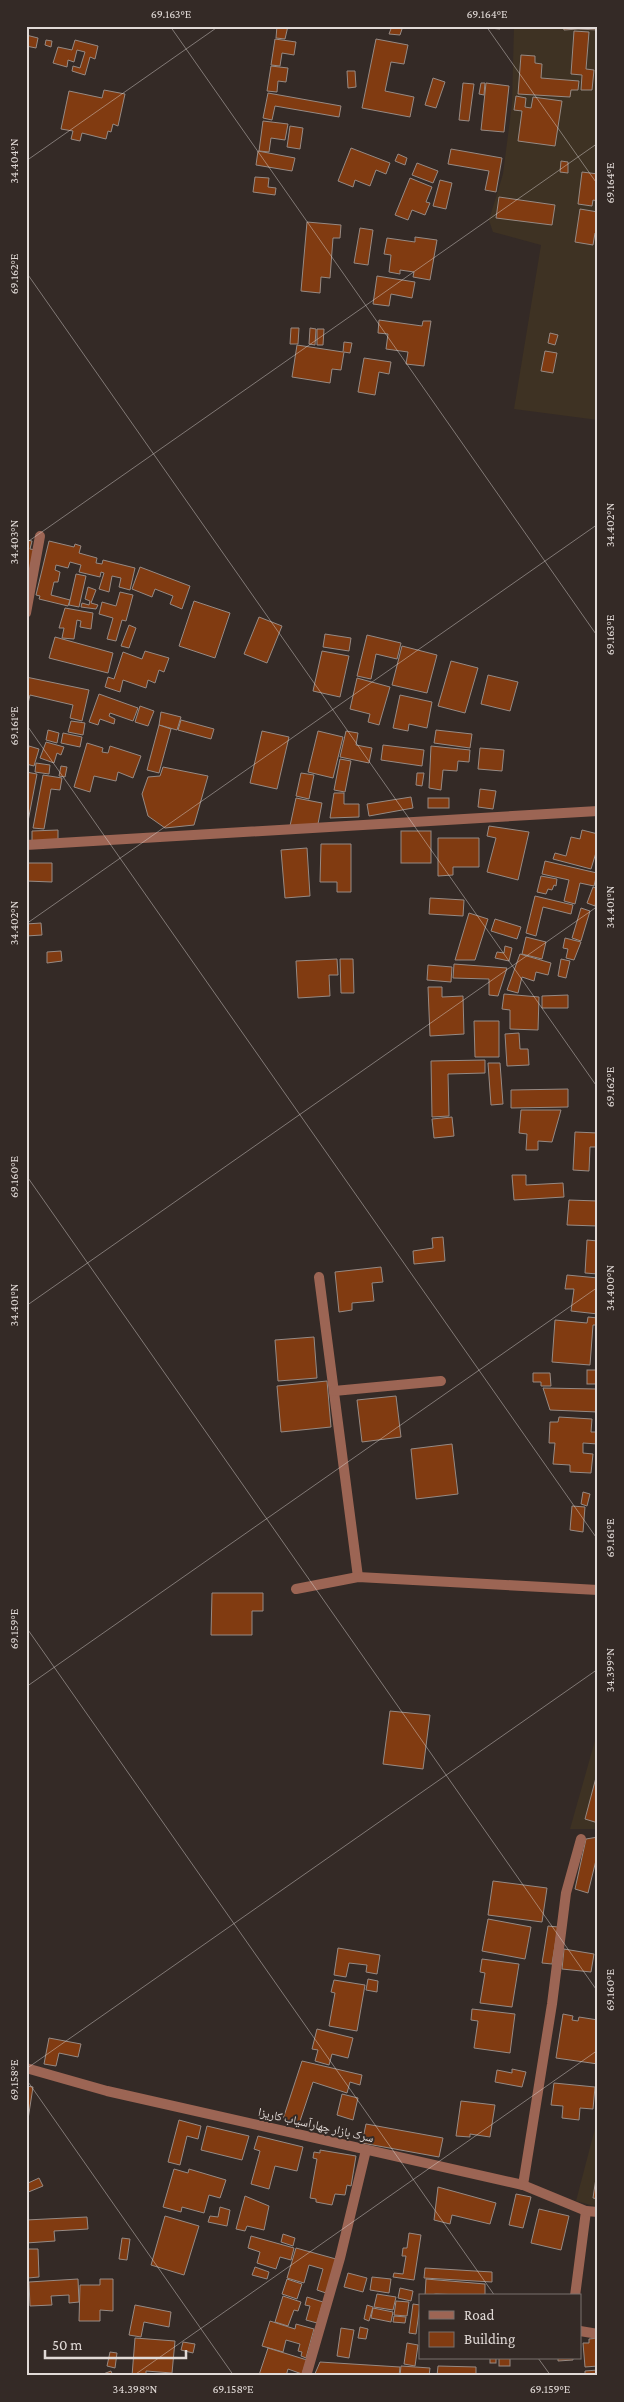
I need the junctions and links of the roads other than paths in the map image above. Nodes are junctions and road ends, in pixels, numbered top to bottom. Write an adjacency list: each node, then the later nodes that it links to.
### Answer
1 (40, 536): 2 (street)
2 (26, 614)
3 (598, 811): 4 (street)
4 (26, 845)
5 (319, 1277): 7 (street)
6 (441, 1381): 7 (street)
7 (334, 1392): 8 (street)
8 (358, 1576): 9 (street); 10 (street)
9 (296, 1589)
10 (598, 1590)
11 (581, 1839): 14 (street)
12 (26, 2068): 13 (street, سرک بازار چهارآسیاب کاریزا)
13 (366, 2150): 14 (street, سرک بازار چهارآسیاب کاریزا); 20 (street)
14 (523, 2185): 15 (street, سرک بازار چهارآسیاب کاریزا)
15 (586, 2210): 16 (street, سرک بازار چهارآسیاب کاریزا); 17 (street)
16 (598, 2212)
17 (576, 2294)
18 (582, 2331): 19 (street)
19 (598, 2334)
20 (306, 2376)

